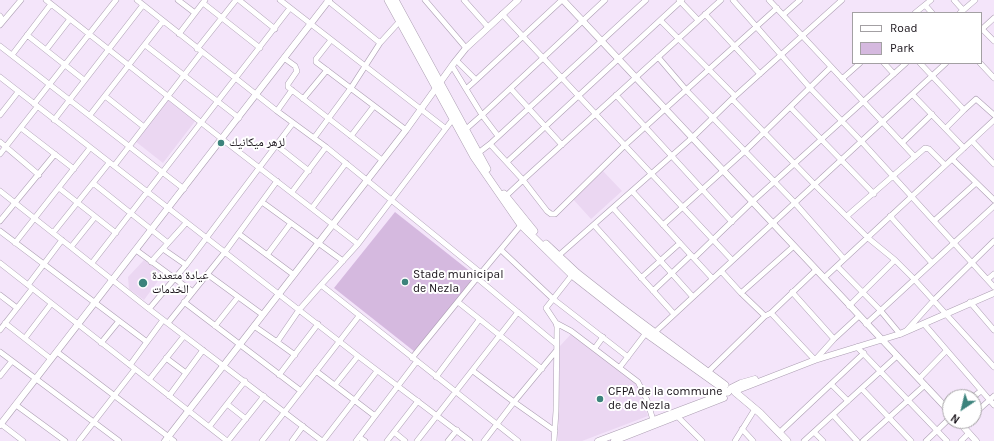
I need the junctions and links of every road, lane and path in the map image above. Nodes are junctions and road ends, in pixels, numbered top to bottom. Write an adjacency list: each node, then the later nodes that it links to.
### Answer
1 (21, 0): 48 (street)
2 (46, 0): 27 (street)
3 (116, 0): 55 (street)
4 (137, 0): 28 (street)
5 (178, 0): 35 (street)
6 (236, 0): 40 (street)
7 (239, 0): 52 (street)
8 (280, 0): 30 (street)
9 (328, 0): 49 (street); 64 (street)
10 (394, 0): 47 (main road); 106 (main road)
11 (425, 0): 69 (street)
12 (464, 0): 51 (street)
13 (517, 0): 36 (street)
14 (563, 0): 45 (street); 58 (street)
15 (646, 0): 62 (street)
16 (681, 0): 43 (street); 46 (street)
17 (721, 0): 37 (street)
18 (733, 0): 50 (street)
19 (769, 0): 31 (street)
20 (800, 0): 38 (street)
21 (841, 0): 59 (street)
22 (931, 0): 29 (street)
23 (954, 0): 34 (street)
24 (975, 0): 34 (street)
25 (604, 1): 45 (street)
26 (204, 2): 35 (street); 40 (street)
27 (51, 4): 42 (street); 57 (street)
28 (143, 5): 44 (street); 70 (street)
29 (925, 5): 32 (street); 33 (street)
30 (290, 8): 49 (street); 52 (street)
31 (777, 8): 38 (street); 50 (street)
32 (916, 12)
33 (931, 12)
34 (962, 12)
35 (195, 13): 56 (street)
36 (502, 14): 51 (street); 58 (street)
37 (705, 14): 43 (street); 67 (street)
38 (783, 15): 59 (street)
39 (0, 16): 48 (street)
40 (222, 18): 68 (street); 72 (street)
41 (994, 18): 53 (street)
42 (70, 19): 55 (street); 71 (street)
43 (698, 20): 60 (street)
44 (163, 21): 56 (street); 65 (street)
45 (583, 21): 62 (street); 77 (street)
46 (660, 21): 60 (street); 78 (street)
47 (399, 22): 64 (street); 106 (main road)
48 (2, 23)
49 (311, 24): 61 (street); 76 (street)
50 (757, 26): 67 (street); 73 (street)
51 (488, 27): 69 (street)
52 (275, 29): 68 (street)
53 (982, 29)
54 (982, 31): 63 (street)
55 (89, 34): 70 (street); 80 (street)
56 (179, 34): 72 (street)
57 (27, 35): 71 (street); 74 (street)
58 (522, 36): 77 (street); 104 (street)
59 (802, 36): 73 (street); 90 (street)
60 (677, 39): 75 (street); 92 (street)
61 (331, 40): 88 (street); 91 (street)
62 (602, 40): 78 (street); 99 (street)
63 (994, 41)
64 (380, 43): 88 (street)
65 (145, 45): 87 (street); 95 (street)
66 (0, 46): 74 (street)
67 (734, 46): 92 (street); 93 (street)
68 (260, 48): 101 (street)
69 (466, 48): 79 (street)
70 (108, 49): 87 (street); 103 (street)
71 (46, 50): 80 (street)
72 (199, 50): 95 (street); 101 (street)
73 (782, 54): 93 (street); 110 (street)
74 (12, 55): 105 (street)
75 (658, 57): 98 (street); 112 (street)
76 (284, 58): 111 (street); 114 (street)
77 (544, 58): 99 (street); 109 (street)
78 (619, 58): 98 (street); 118 (street)
79 (456, 60): 89 (street); 104 (street)
80 (65, 64): 103 (street); 105 (street)
81 (859, 64): 102 (street)
82 (885, 64): 94 (street)
83 (905, 64): 94 (street)
84 (921, 64): 96 (street)
85 (945, 64): 96 (street)
86 (981, 64): 100 (street)
87 (129, 66): 116 (street); 117 (street)
88 (366, 66): 107 (street); 130 (street)
89 (452, 66): 106 (street); 108 (street)
90 (830, 68): 102 (street); 110 (street)
91 (327, 70): 107 (street); 122 (street)
92 (709, 70): 112 (street); 120 (street)
93 (760, 74): 120 (street)
94 (894, 74): 124 (street)
95 (184, 75): 117 (street); 123 (street)
96 (932, 76): 115 (street); 131 (street)
97 (0, 77): 113 (street)
98 (636, 77): 119 (street); 129 (street)
99 (561, 78): 118 (street); 127 (street)
100 (994, 78)
101 (236, 79): 114 (street); 123 (street)
102 (842, 79): 124 (street)
103 (84, 80): 121 (street)
104 (476, 80): 108 (street)
105 (50, 85): 121 (street); 125 (street)
106 (438, 85): 130 (street); 142 (main road); 156 (main road)
107 (351, 88): 126 (street); 141 (street)
108 (466, 89): 136 (street)
109 (511, 89): 127 (street); 136 (street)
110 (811, 89): 128 (street); 145 (street)
111 (292, 90): 122 (street); 132 (street)
112 (687, 91): 129 (street); 139 (street)
113 (18, 92): 125 (street); 134 (street)
114 (257, 95): 132 (street); 140 (street)
115 (913, 95): 133 (street); 146 (street)
116 (105, 96): 135 (street); 150 (street)
117 (169, 96): 147 (street); 150 (street)
118 (578, 96): 137 (street); 149 (street)
119 (616, 96): 137 (street); 153 (street)
120 (734, 98): 139 (street); 157 (street)
121 (69, 99): 135 (street); 143 (street)
122 (303, 99): 141 (street)
123 (218, 102): 140 (street); 147 (street)
124 (863, 103): 145 (street); 146 (street)
125 (36, 105): 143 (street); 151 (street)
126 (374, 106): 155 (street); 158 (street)
127 (529, 107): 149 (street); 159 (street)
128 (791, 108): 157 (street); 163 (street)
129 (666, 109): 153 (street); 160 (street)
130 (421, 110): 152 (street); 155 (street)
131 (964, 110): 138 (street); 154 (street)
132 (276, 111): 148 (street)
133 (932, 114): 154 (street); 167 (street)
134 (0, 115)
135 (90, 115): 171 (street)
136 (482, 115): 156 (street); 159 (street)
137 (595, 115): 170 (street); 172 (street)
138 (994, 115)
139 (713, 117): 160 (street); 177 (street)
140 (239, 118): 162 (street)
141 (328, 119): 158 (street); 161 (street)
142 (453, 119): 152 (street); 180 (main road)
143 (54, 120): 174 (street)
144 (994, 120): 165 (street)
145 (842, 122): 163 (street); 164 (street)
146 (881, 122): 164 (street); 167 (street)
147 (202, 123): 162 (street); 196 (street)
148 (293, 123): 161 (street); 169 (street)
149 (545, 126): 170 (street); 186 (street)
150 (144, 127): 171 (street)
151 (21, 128): 173 (street); 179 (street)
152 (445, 128): 217 (street)
153 (644, 128): 172 (street); 181 (street)
154 (946, 128): 176 (street)
155 (406, 130): 184 (street)
156 (465, 130): 180 (main road)
157 (764, 133): 177 (street); 189 (street)
158 (351, 136): 184 (street)
159 (498, 136): 168 (street)
160 (693, 137): 181 (street); 195 (street)
161 (314, 138): 175 (street)
162 (222, 139): 193 (street); 208 (street)
163 (821, 141): 185 (street); 189 (street)
164 (861, 141): 185 (street); 199 (street)
165 (972, 141): 176 (street); 190 (street)
166 (0, 142): 173 (street)
167 (902, 143): 182 (street)
168 (490, 144): 180 (street); 186 (street)
169 (276, 145): 193 (street); 194 (street)
170 (562, 145): 201 (street)
171 (129, 146): 188 (street); 196 (street)
172 (624, 146): 197 (street); 201 (street)
173 (6, 147): 178 (street); 198 (street)
174 (90, 148): 188 (street); 192 (street)
175 (326, 148): 187 (street); 194 (street)
176 (964, 148): 183 (street)
177 (746, 150): 195 (street); 203 (street)
178 (0, 154)
179 (55, 154): 192 (street); 198 (street)
180 (476, 155): 215 (main road); 241 (main road)
181 (671, 157): 197 (street); 211 (street)
182 (914, 157): 191 (street); 199 (street)
183 (952, 159): 191 (street); 205 (street)
184 (382, 160): 200 (street)
185 (840, 160): 206 (street); 214 (street)
186 (507, 162): 201 (street)
187 (346, 163): 200 (street); 225 (street)
188 (111, 164): 204 (street); 212 (street)
189 (795, 164): 203 (street); 206 (street)
190 (994, 164)
191 (945, 165): 216 (street)
192 (74, 168): 207 (street)
193 (259, 168): 202 (street); 249 (street)
194 (309, 170): 213 (street)
195 (724, 170): 211 (street); 219 (street)
196 (163, 172): 208 (street); 212 (street)
197 (651, 174): 210 (street); 228 (street)
198 (39, 175): 222 (street)
199 (894, 176): 214 (street); 216 (street)
200 (366, 180): 217 (street); 240 (street)
201 (523, 180): 215 (street)
202 (277, 181): 213 (street); 220 (street)
203 (775, 182): 219 (street); 221 (street)
204 (92, 183): 223 (street); 229 (street)
205 (976, 183): 218 (street); 234 (street)
206 (814, 184): 221 (street); 230 (street)
207 (58, 188): 223 (street); 233 (street)
208 (184, 189): 227 (street)
209 (0, 191): 222 (street)
210 (632, 191): 226 (street); 243 (street)
211 (702, 191): 228 (street); 236 (street)
212 (148, 192): 227 (street); 229 (street)
213 (292, 192): 225 (street)
214 (874, 194): 230 (street)
215 (506, 196): 268 (main road)
216 (912, 196): 231 (street); 234 (street)
217 (392, 200): 259 (street); 284 (street)
218 (994, 200)
219 (753, 201): 236 (street); 239 (street)
220 (262, 202): 238 (street); 248 (street)
221 (794, 202): 239 (street); 269 (street)
222 (16, 203): 233 (street); 235 (street)
223 (77, 203): 232 (street); 246 (street)
224 (994, 206): 254 (street)
225 (312, 208): 240 (street)
226 (613, 208): 242 (street); 273 (street)
227 (168, 209): 237 (street); 245 (street)
228 (684, 209): 243 (street); 252 (street)
229 (131, 214): 245 (street); 247 (street)
230 (847, 216): 250 (street)
231 (890, 216): 250 (street); 278 (street)
232 (96, 217): 247 (street); 261 (street)
233 (34, 218): 246 (street); 255 (street)
234 (935, 220): 254 (street)
235 (0, 221)
236 (732, 222): 252 (street)
237 (186, 223): 249 (street); 256 (street)
238 (291, 223): 258 (street); 266 (street)
239 (773, 223): 260 (street); 270 (street)
240 (333, 224): 258 (street); 259 (street)
241 (521, 224): 264 (street); 268 (main road)
242 (594, 225): 268 (street); 291 (street)
243 (663, 225): 257 (street)
244 (0, 231): 255 (street)
245 (152, 231): 256 (street); 263 (street)
246 (53, 233): 251 (street)
247 (116, 233): 277 (street)
248 (239, 234): 265 (street); 266 (street)
249 (206, 238): 265 (street); 280 (street)
250 (868, 238): 269 (street); 271 (street)
251 (62, 240): 261 (street); 279 (street)
252 (713, 240): 267 (street); 270 (street)
253 (994, 241): 274 (street)
254 (954, 242): 274 (street); 278 (street)
255 (15, 243): 279 (street)
256 (168, 243): 262 (street)
257 (680, 243): 267 (street); 273 (street)
258 (317, 244): 272 (street); 288 (street)
259 (358, 244): 272 (street)
260 (794, 246): 282 (street); 305 (street)
261 (71, 247): 277 (street)
262 (163, 249): 275 (street); 280 (street)
263 (136, 250): 275 (street); 297 (street)
264 (500, 250): 284 (street); 311 (street)
265 (225, 252): 285 (street); 307 (street)
266 (267, 255): 288 (street)
267 (693, 256): 286 (street); 292 (street)
268 (556, 258): 289 (main road); 344 (main road)
269 (844, 259): 281 (street)
270 (732, 260): 283 (street)
271 (895, 260): 295 (street); 304 (street)
272 (343, 261): 298 (street)
273 (660, 261): 286 (street); 291 (street)
274 (972, 261): 296 (street); 312 (street)
275 (151, 262): 294 (street)
276 (0, 263): 299 (street)
277 (92, 263): 297 (street)
278 (932, 263): 295 (street)
279 (44, 264): 299 (street); 316 (street)
280 (186, 265): 294 (street)
281 (837, 266): 293 (street); 304 (street)
282 (816, 270): 293 (street); 303 (street)
283 (721, 271): 292 (street); 305 (street)
284 (481, 273): 290 (street)
285 (207, 274): 302 (street); 309 (street)
286 (671, 274): 301 (street); 310 (street)
287 (994, 274): 296 (street)
288 (294, 275): 307 (street)
289 (572, 275): 311 (street); 344 (main road)
290 (477, 278): 314 (street); 323 (street)
291 (642, 278): 301 (street)
292 (712, 278): 310 (street)
293 (824, 278): 318 (street)
294 (175, 279): 302 (street); 320 (street)
295 (914, 279): 312 (street); 322 (street)
296 (988, 279): 300 (street)
297 (112, 280): 316 (street); 320 (street)
298 (321, 285): 321 (street); 328 (street)
299 (30, 287): 317 (street); 319 (street)
300 (994, 287)
301 (653, 291): 325 (street)
302 (193, 292): 313 (street)
303 (792, 292): 326 (street); 349 (street)
304 (862, 292): 318 (street); 322 (street)
305 (742, 293): 326 (street)
306 (994, 293): 315 (street)
307 (278, 294): 321 (street); 327 (street)
308 (0, 295): 319 (street)
309 (238, 297): 327 (street); 339 (street)
310 (692, 297): 325 (street)
311 (552, 298): 334 (street); 347 (street)
312 (934, 300): 324 (street); 343 (street)
313 (184, 302): 332 (street); 339 (street)
314 (458, 302): 330 (street); 371 (street)
315 (970, 302): 324 (street); 341 (street)
316 (94, 303): 331 (street); 338 (street)
317 (51, 304): 338 (street); 348 (street)
318 (849, 306): 329 (street)
319 (17, 308): 333 (street)
320 (149, 309): 332 (street)
321 (299, 310): 335 (street); 353 (street)
322 (880, 310): 336 (street); 343 (street)
323 (518, 312): 346 (street); 355 (street)
324 (946, 313): 337 (street); 377 (street)
325 (674, 314): 344 (street)
326 (768, 314): 373 (street); 383 (street)
327 (263, 315): 340 (street)
328 (359, 316): 351 (street); 371 (street)
329 (859, 316): 336 (street); 349 (street)
330 (479, 320): 346 (street); 388 (street)
331 (119, 321): 352 (street); 354 (street)
332 (166, 322): 345 (street); 352 (street)
333 (5, 323): 342 (street); 348 (street)
334 (556, 323): 355 (street); 358 (street)
335 (318, 324): 351 (street); 365 (street)
336 (866, 324): 350 (street)
337 (924, 324): 343 (street); 360 (street)
338 (78, 325): 354 (street); 362 (street)
339 (215, 326): 356 (street)
340 (254, 326): 353 (street); 356 (street)
341 (993, 326)
342 (0, 330)
343 (903, 332): 350 (street)
344 (650, 334): 368 (street); 383 (main road); 400 (main road)
345 (184, 336): 359 (street); 369 (street)
346 (500, 336): 378 (street); 382 (street)
347 (602, 337): 358 (street); 368 (street)
348 (25, 338): 370 (street)
349 (834, 339): 373 (street)
350 (882, 340): 357 (street); 367 (street)
351 (339, 341): 366 (street); 380 (street)
352 (147, 342): 374 (street)
353 (277, 342): 365 (street)
354 (102, 343): 374 (street)
355 (556, 344): 363 (street)
356 (240, 345): 375 (street); 386 (street)
357 (857, 347): 364 (street); 373 (street)
358 (594, 348): 376 (street)
359 (203, 350): 375 (street); 385 (street)
360 (946, 351): 390 (street); 398 (street)
361 (0, 352): 372 (street)
362 (57, 352): 370 (street); 403 (street)
363 (556, 352): 378 (street); 436 (street)
364 (864, 353): 384 (street); 393 (street)
365 (295, 356): 386 (street)
366 (358, 356): 381 (street); 395 (street)
367 (897, 356): 384 (street); 390 (street)
368 (628, 357): 376 (street)
369 (166, 358): 385 (street); 391 (street)
370 (51, 359): 389 (street)
371 (415, 359): 388 (street); 396 (street)
372 (12, 360): 387 (street); 389 (street)
373 (815, 360): 400 (street)
374 (130, 365): 379 (street)
375 (224, 366): 392 (street); 417 (street)
376 (620, 367): 426 (street)
377 (994, 367)
378 (542, 369): 410 (street)
379 (135, 370): 391 (street); 403 (street)
380 (316, 371): 395 (street); 399 (street)
381 (377, 371): 396 (street); 407 (street)
382 (473, 371): 402 (street); 410 (street)
383 (709, 371): 400 (main road)
384 (881, 372): 397 (street); 408 (street)
385 (186, 373): 404 (street)
386 (279, 375): 399 (street)
387 (0, 376)
388 (436, 377): 402 (street)
389 (36, 379): 414 (street); 427 (street)
390 (918, 379): 394 (street)
391 (149, 380): 404 (street)
392 (245, 381): 405 (street); 413 (street)
393 (831, 384): 411 (street); 440 (street)
394 (925, 385): 408 (street); 412 (street)
395 (336, 386): 407 (street)
396 (398, 386): 409 (street); 421 (street)
397 (862, 389): 411 (street); 424 (street)
398 (979, 389)
399 (301, 391): 418 (street)
400 (731, 392): 419 (main road); 423 (street); 426 (street); 440 (main road)
401 (982, 392): 406 (street)
402 (456, 393): 422 (street); 429 (street)
403 (114, 395): 427 (street); 442 (street)
404 (169, 396): 417 (street)
405 (264, 396): 418 (street); 425 (street)
406 (992, 398): 415 (street); 416 (street)
407 (355, 400): 421 (street); 453 (street)
408 (909, 400): 424 (street); 437 (street)
409 (418, 401): 422 (street); 438 (street)
410 (514, 402): 429 (street); 436 (street)
411 (848, 402): 420 (street)
412 (942, 403)
413 (227, 404): 425 (street); 432 (street)
414 (16, 405): 428 (street); 446 (street)
415 (994, 405)
416 (982, 407)
417 (188, 412): 432 (street); 442 (street)
418 (285, 412): 431 (street); 451 (street)
419 (753, 412): 433 (street); 467 (main road)
420 (833, 415): 439 (street); 471 (street)
421 (375, 416): 443 (street)
422 (437, 416): 435 (street); 457 (street)
423 (677, 416): 444 (street); 464 (street)
424 (890, 417): 472 (street); 473 (street)
425 (246, 419): 450 (street)
426 (653, 420): 463 (street)
427 (94, 421): 447 (street); 448 (street)
428 (0, 424): 445 (street)
429 (496, 424): 460 (street); 461 (street)
430 (942, 425): 437 (street)
431 (303, 426): 452 (street); 453 (street)
432 (209, 427): 450 (street)
433 (742, 429): 465 (street); 466 (street)
434 (966, 429): 441 (street)
435 (457, 430): 458 (street); 459 (street)
436 (555, 430): 462 (street)
437 (937, 430): 474 (street); 475 (street)
438 (394, 432): 455 (street); 456 (street)
439 (814, 432): 469 (street); 470 (street)
440 (779, 433): 468 (main road)
441 (969, 433): 476 (street); 477 (street)
442 (167, 439): 449 (street)
443 (358, 439): 454 (street)
444 (617, 440)
445 (23, 441)
446 (65, 441)
447 (79, 441)
448 (119, 441)
449 (174, 441)
450 (228, 441)
451 (262, 441)
452 (292, 441)
453 (323, 441)
454 (364, 441)
455 (387, 441)
456 (405, 441)
457 (417, 441)
458 (448, 441)
459 (470, 441)
460 (484, 441)
461 (518, 441)
462 (554, 441)
463 (598, 441)
464 (702, 441)
465 (735, 441)
466 (753, 441)
467 (781, 441)
468 (787, 441)
469 (804, 441)
470 (823, 441)
471 (857, 441)
472 (863, 441)
473 (911, 441)
474 (926, 441)
475 (947, 441)
476 (961, 441)
477 (976, 441)

